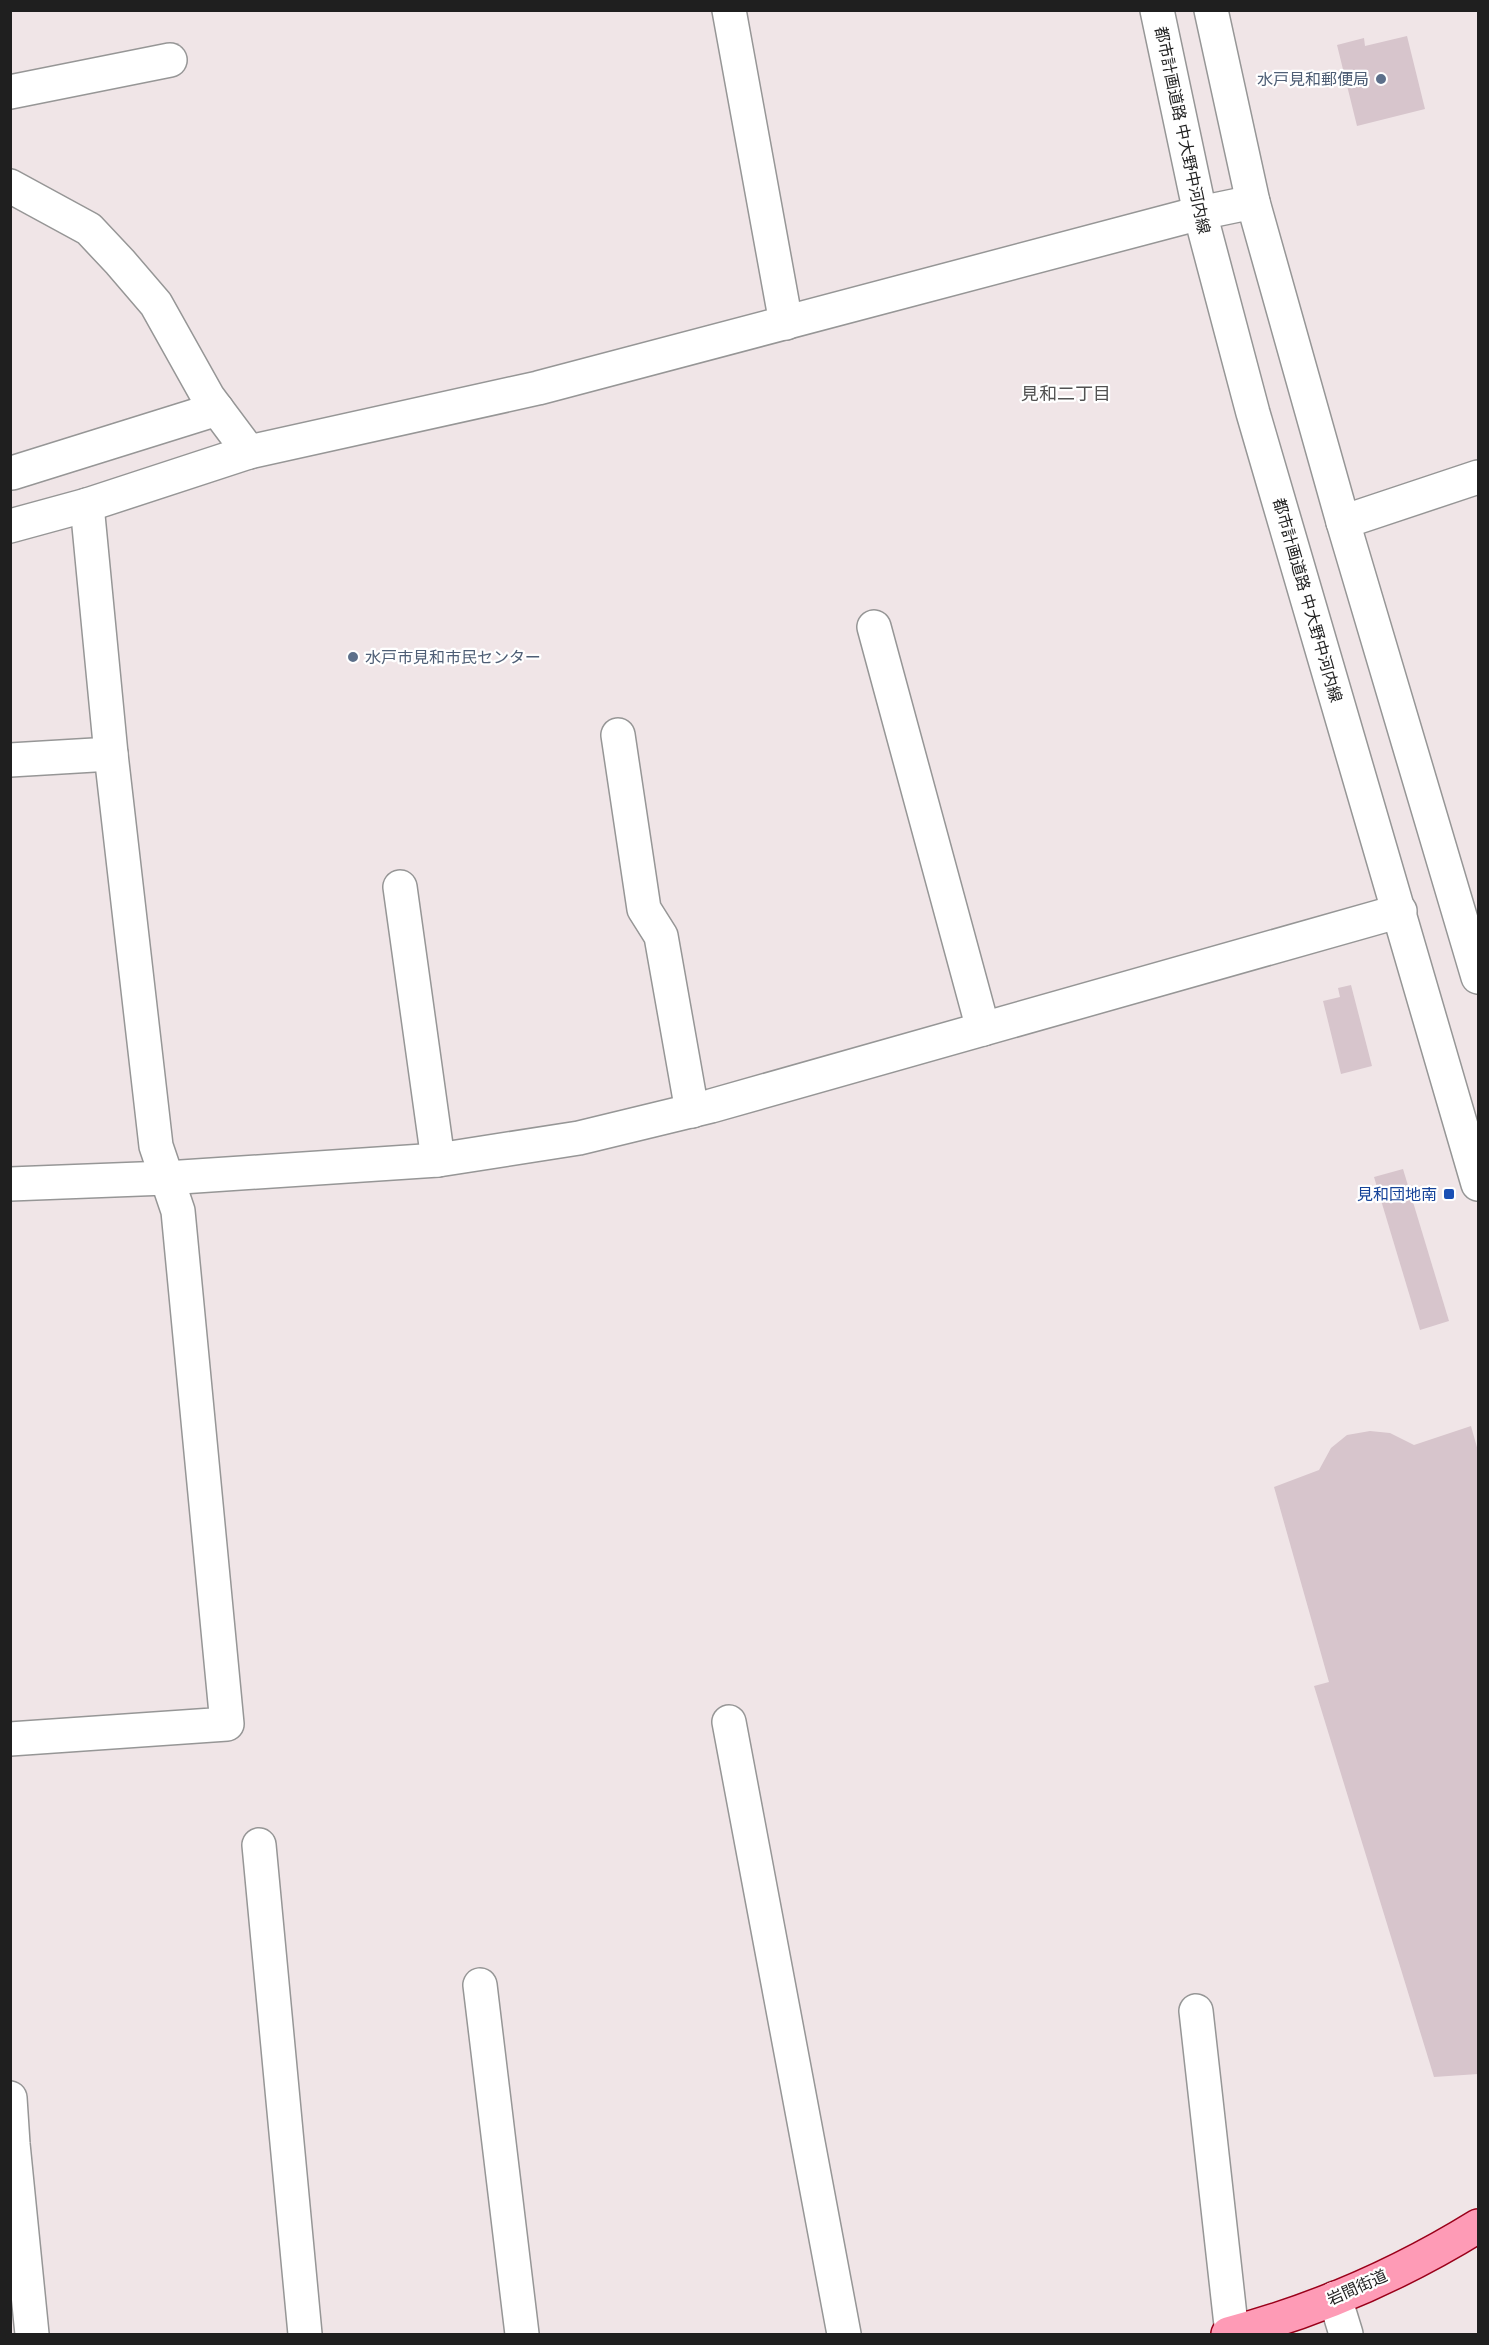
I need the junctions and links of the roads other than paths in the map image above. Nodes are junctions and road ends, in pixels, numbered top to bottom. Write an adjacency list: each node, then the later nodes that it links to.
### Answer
1 (729, 10): 9 (street)
2 (1156, 10): 8 (street, 都市計画道路 中大野中河内線)
3 (1212, 10): 7 (street)
4 (170, 60): 5 (street)
5 (10, 92)
6 (10, 186): 10 (street)
7 (1253, 202): 8 (street); 15 (street)
8 (1200, 213): 9 (street); 22 (street, 都市計画道路 中大野中河内線)
9 (786, 323): 11 (street)
10 (217, 409): 11 (street); 12 (street)
11 (249, 452): 14 (street)
12 (12, 473)
13 (1479, 477): 15 (street)
14 (87, 505): 16 (street); 19 (street)
15 (1343, 522): 23 (street)
16 (10, 526)
17 (874, 627): 24 (street)
18 (618, 735): 25 (street)
19 (111, 753): 20 (street); 27 (street)
20 (10, 760)
21 (400, 886): 26 (street)
22 (1400, 911): 24 (street); 29 (street, 都市計画道路 中大野中河内線)
23 (1479, 977)
24 (983, 1029): 25 (street)
25 (692, 1110): 26 (street)
26 (438, 1160): 27 (street)
27 (166, 1178): 28 (street); 31 (street)
28 (10, 1184)
29 (1479, 1184)
30 (729, 1722): 41 (street)
31 (10, 1739)
32 (259, 1845): 39 (street)
33 (480, 1985): 40 (street)
34 (1196, 2011): 42 (street)
35 (10, 2098): 38 (street)
36 (1479, 2226): 37 (main road, 岩間街道)
37 (1335, 2298): 42 (main road, 岩間街道); 43 (street)
38 (32, 2334)
39 (305, 2334)
40 (522, 2334)
41 (844, 2334)
42 (1230, 2334)
43 (1346, 2334)

